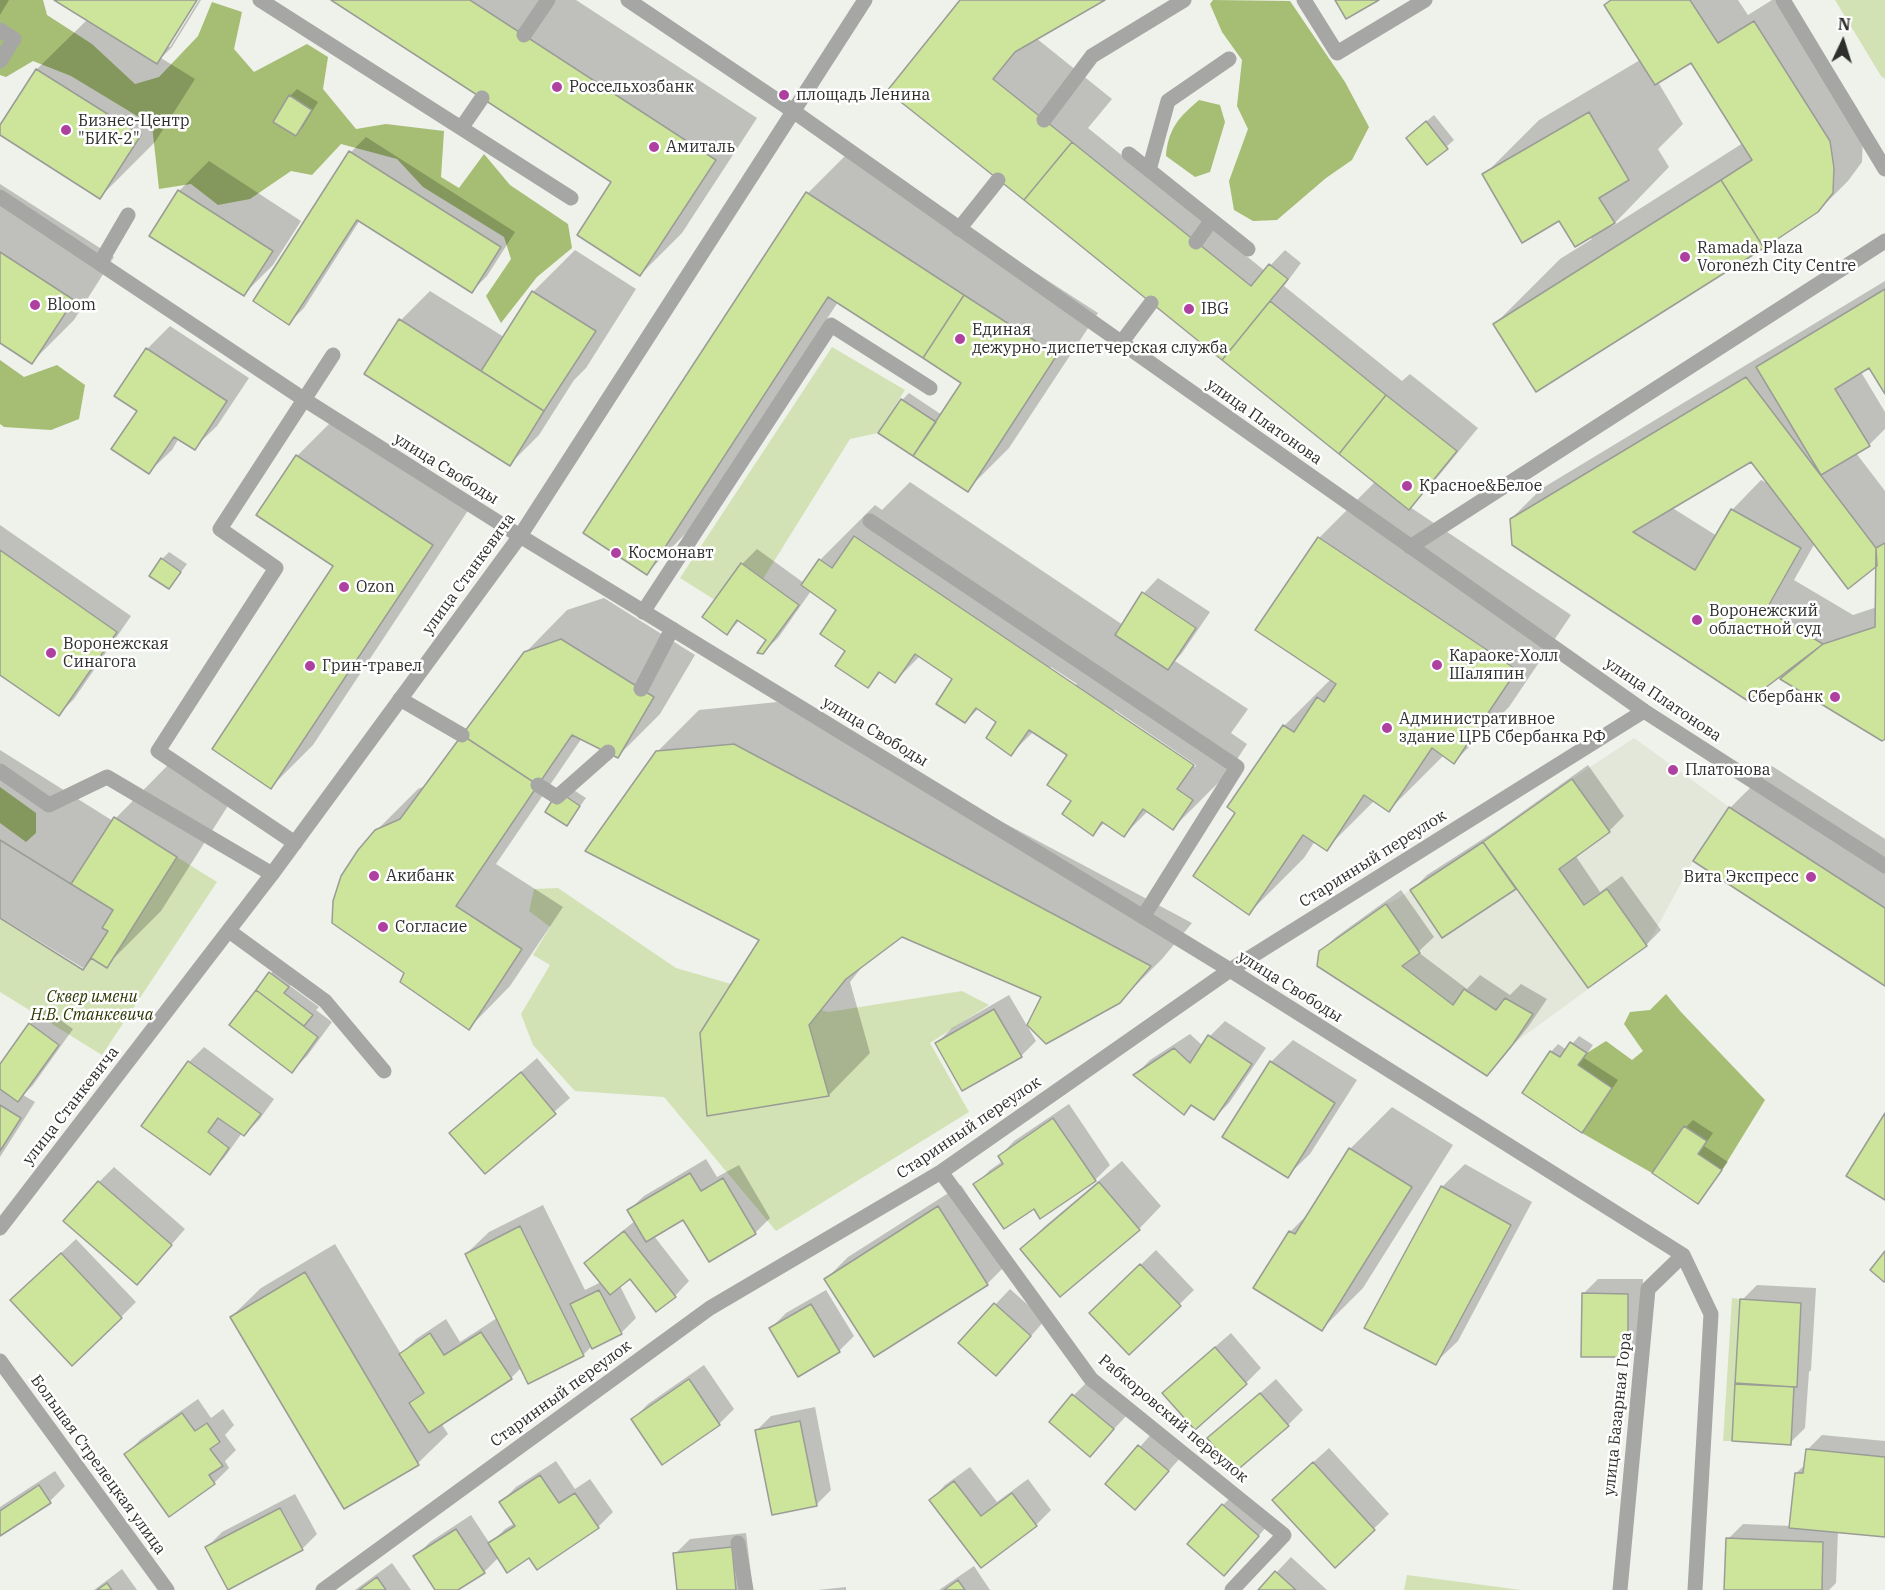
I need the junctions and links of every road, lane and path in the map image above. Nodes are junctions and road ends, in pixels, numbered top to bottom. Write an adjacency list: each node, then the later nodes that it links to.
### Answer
1 (260, 0): 16 (street)
2 (548, 0): 10 (street)
3 (628, 0): 14 (street, улица Платонова)
4 (865, 0): 14 (street, улица Станкевича)
5 (1184, 0): 15 (street)
6 (1304, 0): 7 (street)
7 (1425, 0)
8 (1783, 0): 18 (street)
9 (0, 30): 12 (street)
10 (524, 35)
11 (1229, 59): 19 (street)
12 (0, 61)
13 (482, 98): 16 (street)
14 (793, 111): 25 (street, улица Платонова); 36 (street, улица Станкевича)
15 (1044, 120)
16 (462, 127): 22 (street)
17 (1129, 154): 19 (street)
18 (1885, 169)
19 (1149, 170): 24 (street)
20 (998, 180): 25 (street)
21 (0, 197): 29 (street, улица Свободы)
22 (571, 198)
23 (128, 215): 29 (street)
24 (1211, 221): 27 (street); 28 (street)
25 (959, 229): 31 (street, улица Платонова)
26 (1885, 241): 37 (street)
27 (1196, 242)
28 (1248, 249)
29 (100, 263): 34 (street, улица Свободы)
30 (1151, 303): 31 (street)
31 (1121, 343): 37 (street, улица Платонова)
32 (333, 355): 34 (street)
33 (930, 388): 38 (street)
34 (304, 400): 36 (street, улица Свободы); 47 (street)
35 (870, 521): 50 (street)
36 (520, 536): 38 (street, улица Свободы); 41 (street, улица Станкевича)
37 (1410, 547): 42 (street, улица Платонова)
38 (643, 612): 39 (street, улица Свободы)
39 (672, 630): 40 (street); 50 (street, улица Свободы)
40 (641, 689)
41 (400, 699): 43 (street); 47 (street, улица Станкевича)
42 (1644, 711): 48 (street, улица Платонова); 52 (street, Старинный переулок)
43 (462, 735)
44 (608, 752): 46 (street)
45 (0, 771): 49 (street)
46 (538, 785)
47 (295, 843): 49 (street, улица Станкевича)
48 (1885, 866)
49 (272, 874): 51 (street, улица Станкевича)
50 (1143, 917): 52 (street, улица Свободы)
51 (229, 931): 53 (street); 55 (street, улица Станкевича)
52 (1230, 970): 54 (street, Старинный переулок); 56 (street, улица Свободы)
53 (384, 1071)
54 (941, 1172): 60 (street, Старинный переулок); 62 (street, Рабкоровский переулок)
55 (0, 1228)
56 (1683, 1255): 63 (street, улица Базарная Гора); 64 (street)
57 (0, 1360): 59 (street, Большая Стрелецкая улица)
58 (738, 1544): 61 (street)
59 (166, 1590)
60 (323, 1590)
61 (746, 1590)
62 (1232, 1590)
63 (1620, 1590)
64 (1695, 1590)

